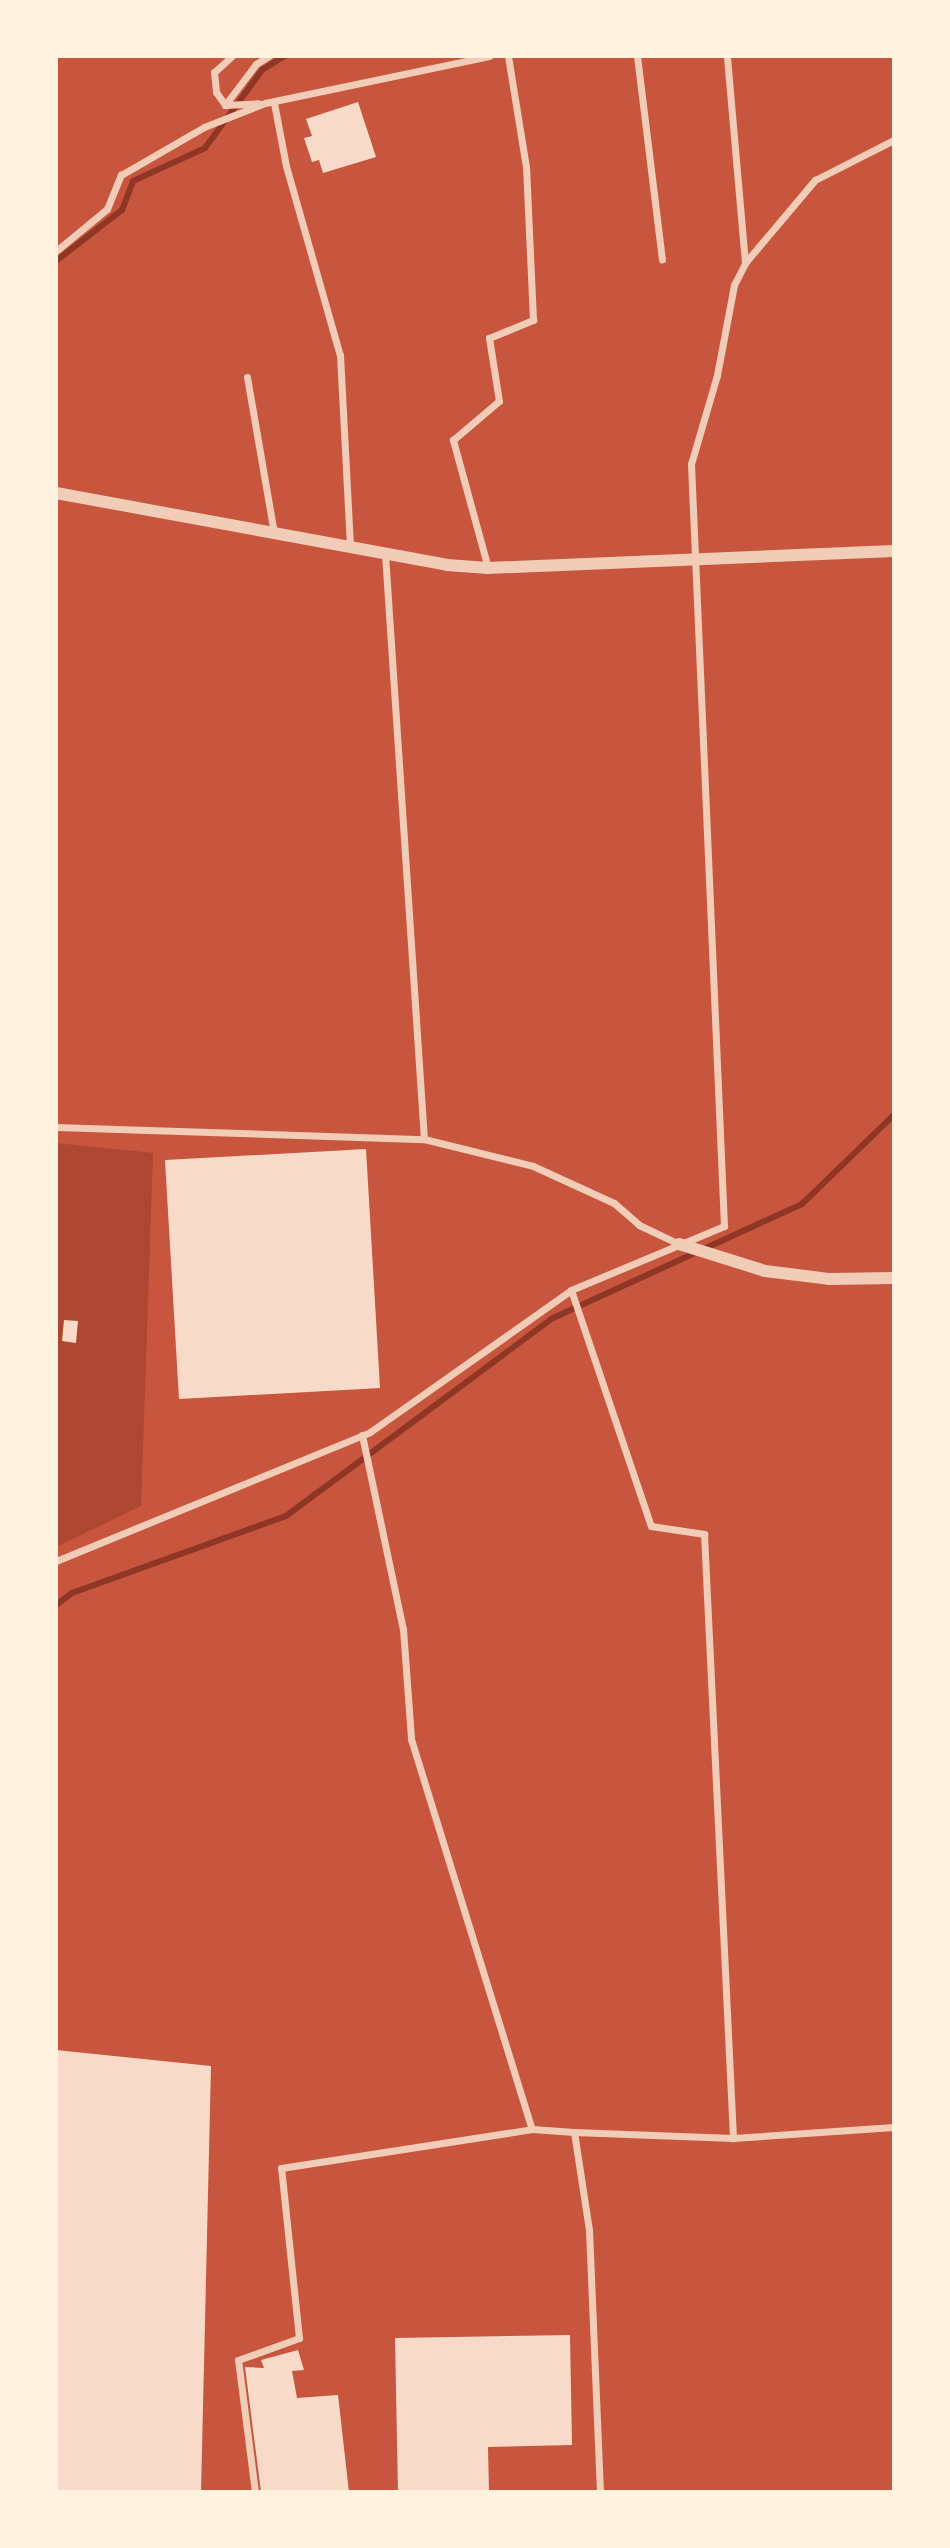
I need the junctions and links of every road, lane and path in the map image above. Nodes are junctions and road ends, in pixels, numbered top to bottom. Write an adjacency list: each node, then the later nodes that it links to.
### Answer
1 (232, 56): 8 (street)
2 (269, 56): 8 (street)
3 (489, 56): 7 (street)
4 (508, 56): 20 (street)
5 (637, 56): 11 (street)
6 (727, 56): 12 (street)
7 (270, 103): 8 (street); 10 (street); 16 (street)
8 (225, 105)
9 (894, 139): 12 (street)
10 (56, 251)
11 (662, 259)
12 (745, 263): 19 (street)
13 (247, 377): 15 (street)
14 (56, 493): 15 (street)
15 (274, 534): 16 (street)
16 (349, 547): 18 (street)
17 (894, 551): 19 (street)
18 (385, 554): 20 (street); 22 (street)
19 (699, 561): 20 (street); 23 (street)
20 (488, 568)
21 (56, 1127): 22 (street)
22 (424, 1139): 23 (street)
23 (679, 1244): 24 (street); 25 (street)
24 (894, 1278)
25 (571, 1290): 26 (street); 31 (street)
26 (362, 1435): 27 (street); 29 (street)
27 (56, 1561)
28 (894, 2127): 31 (street)
29 (532, 2129): 30 (street); 32 (street)
30 (574, 2132): 31 (street); 33 (street)
31 (733, 2138)
32 (255, 2492)
33 (600, 2492)

